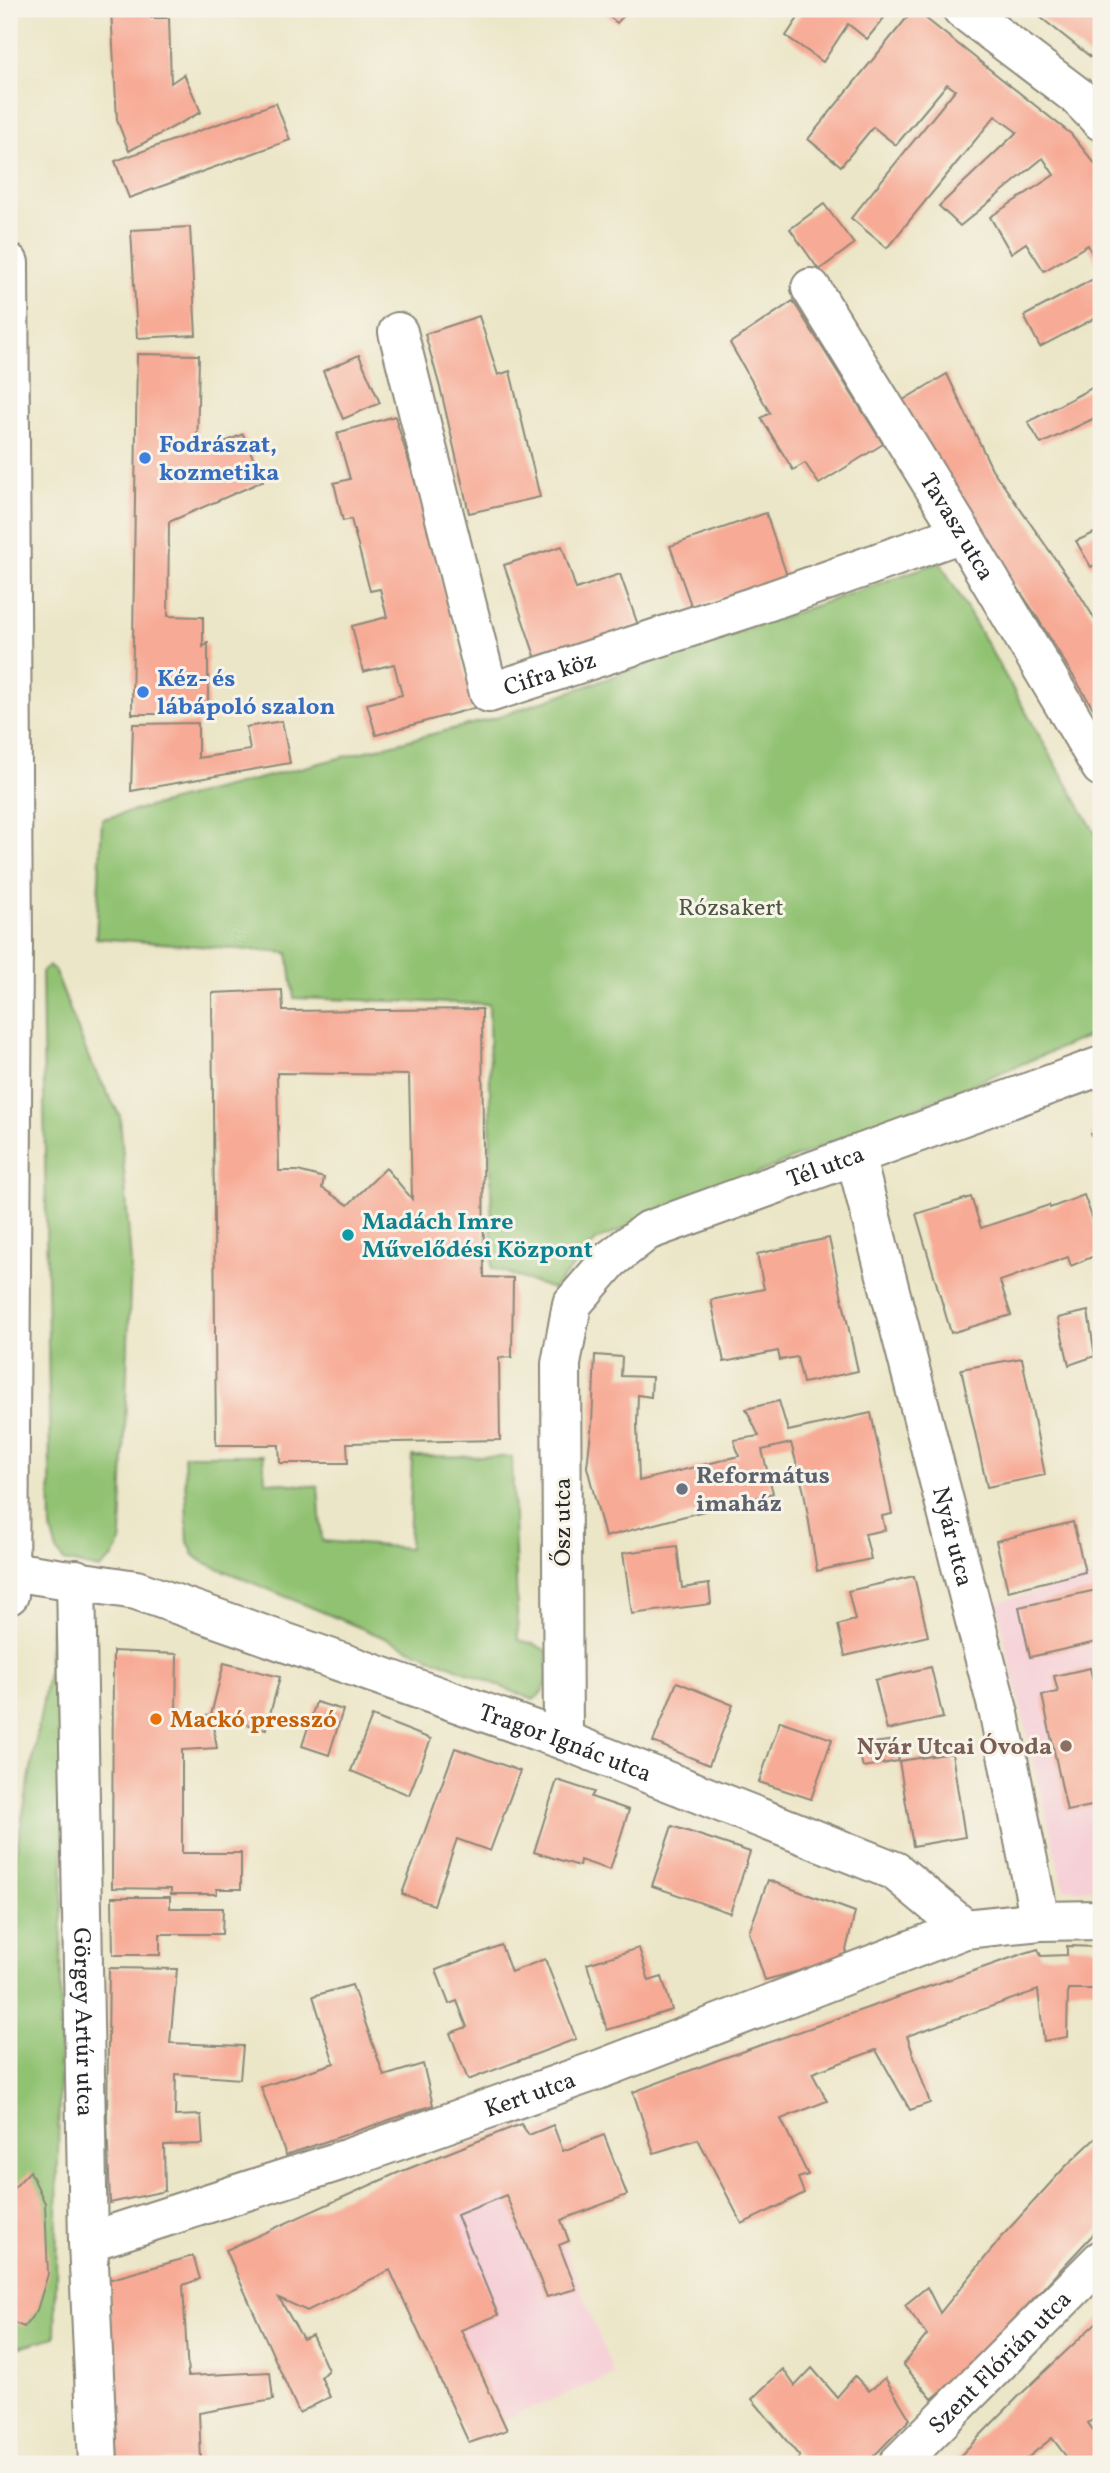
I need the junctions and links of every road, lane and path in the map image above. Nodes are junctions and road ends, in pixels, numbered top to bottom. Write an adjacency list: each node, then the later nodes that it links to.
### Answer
1 (962, 9): 2 (street)
2 (1101, 121)
3 (9, 263): 12 (street)
4 (811, 288): 6 (street, Tavasz utca)
5 (398, 332): 6 (street, Cifra köz)
6 (962, 533): 7 (street, Tavasz utca)
7 (1101, 767)
8 (1101, 1066): 9 (street, Tél utca)
9 (855, 1155): 10 (street, Tél utca); 15 (street, Nyár utca)
10 (572, 1304): 13 (street, Ősz utca)
11 (76, 1580): 12 (street, Tragor Ignác utca); 13 (street, Tragor Ignác utca); 17 (street, Görgey Artúr utca)
12 (9, 1583)
13 (563, 1740): 16 (street, Tragor Ignác utca)
14 (1101, 1920): 15 (street)
15 (1040, 1921): 16 (street)
16 (965, 1929): 17 (street, Kert utca)
17 (88, 2242): 19 (street, Görgey Artúr utca)
18 (1101, 2260): 20 (street, Szent Flórián utca)
19 (98, 2464)
20 (898, 2464)

